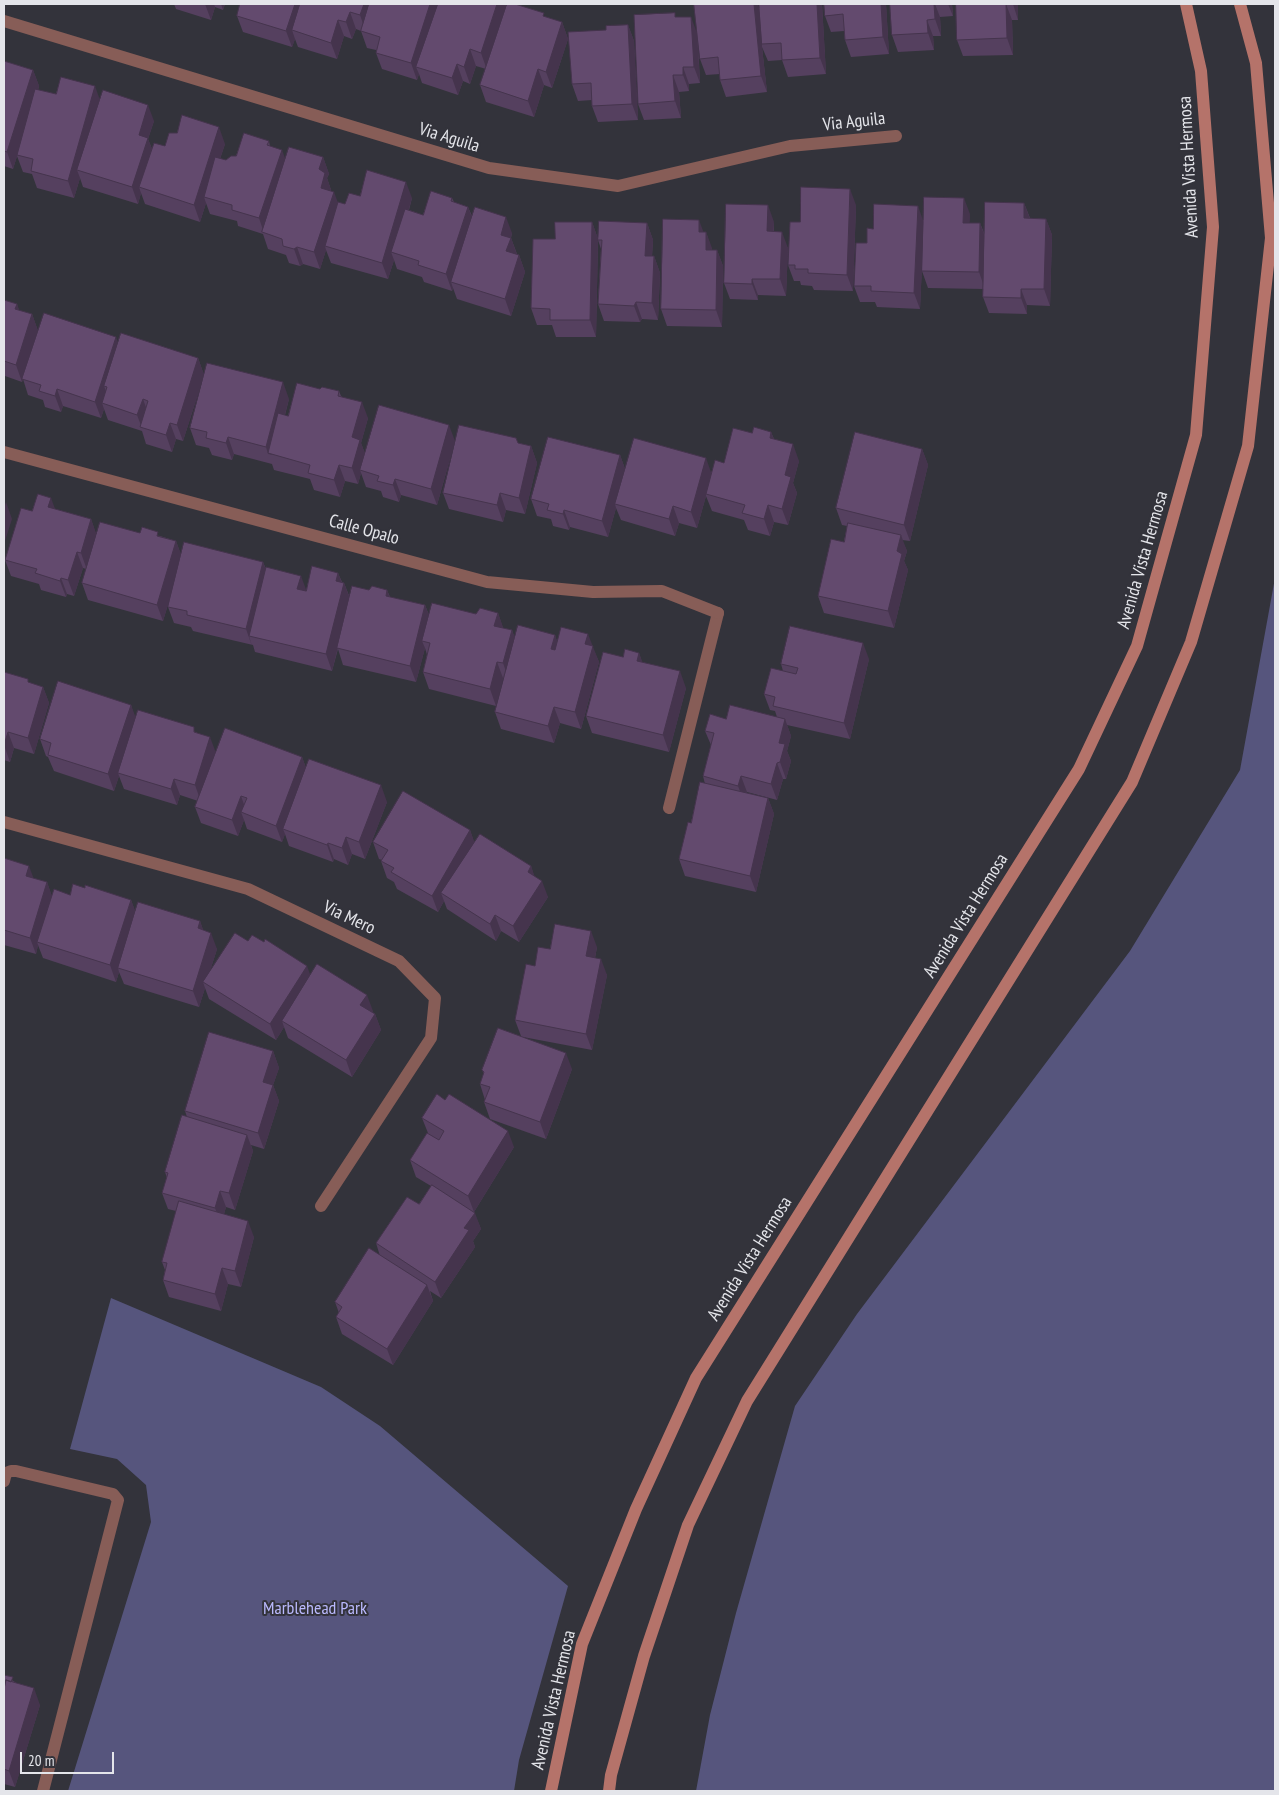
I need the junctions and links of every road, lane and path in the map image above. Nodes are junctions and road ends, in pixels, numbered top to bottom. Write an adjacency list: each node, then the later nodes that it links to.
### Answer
1 (1186, 4): 11 (main road, Avenida Vista Hermosa)
2 (1240, 4): 12 (main road)
3 (4, 21): 4 (street, Via Aguila)
4 (896, 136)
5 (4, 452): 6 (street, Calle Opalo)
6 (669, 808)
7 (4, 822): 8 (street, Via Mero)
8 (321, 1206)
9 (4, 1480): 10 (street)
10 (43, 1791)
11 (551, 1791)
12 (609, 1791)

